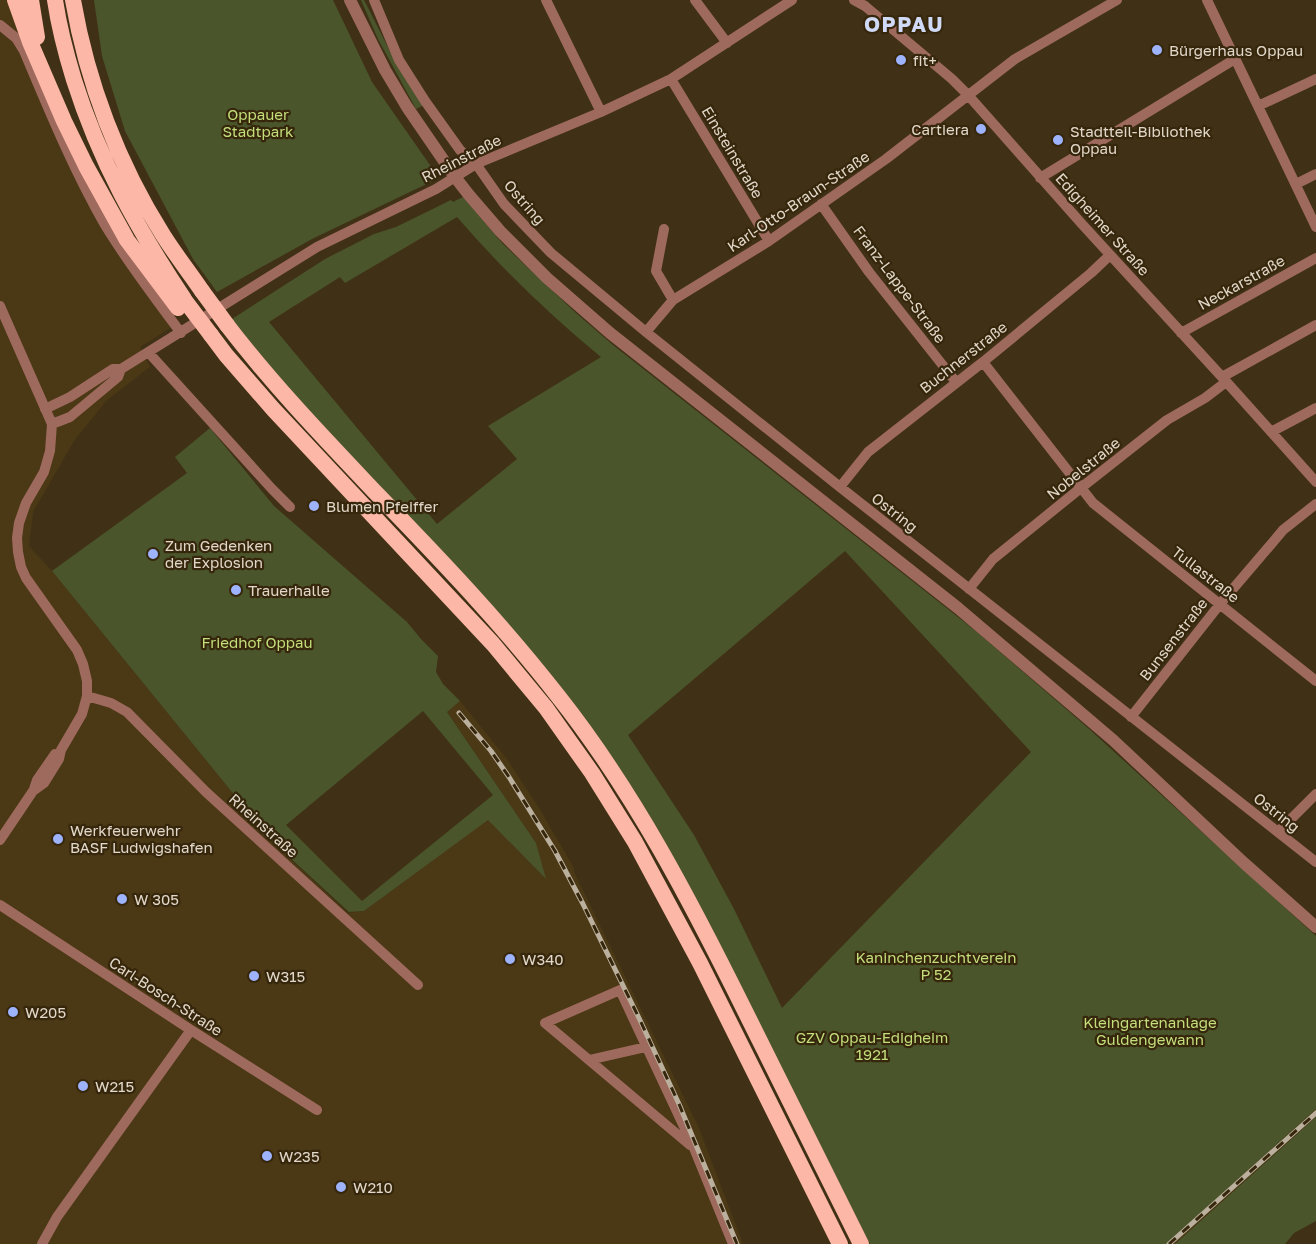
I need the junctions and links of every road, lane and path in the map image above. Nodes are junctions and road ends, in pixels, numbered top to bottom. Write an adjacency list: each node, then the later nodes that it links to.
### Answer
1 (15, 0): 17 (highway)
2 (55, 0): 35 (highway)
3 (73, 0): 75 (highway, bridge)
4 (350, 0): 25 (street)
5 (374, 0): 23 (street, Ostring)
6 (546, 0): 22 (street)
7 (695, 0): 15 (street)
8 (792, 0): 15 (street, Rheinstraße)
9 (854, 0): 20 (street, Edigheimer Straße)
10 (1117, 0): 13 (street, Karl-Otto-Braun-Straße)
11 (1207, 0): 16 (street)
12 (30, 3): 17 (highway)
13 (1100, 4): 20 (street, Karl-Otto-Braun-Straße)
14 (0, 25): 39 (street)
15 (727, 43): 18 (street, Rheinstraße)
16 (1235, 59): 21 (street); 26 (street)
17 (44, 71): 35 (highway)
18 (671, 79): 22 (street, Rheinstraße); 31 (street, Einsteinstraße)
19 (1316, 80): 21 (street)
20 (968, 95): 26 (street, Edigheimer Straße); 28 (street, Karl-Otto-Braun-Straße)
21 (1258, 106): 27 (street)
22 (601, 112): 23 (street, Rheinstraße)
23 (476, 164): 25 (street, Rheinstraße); 38 (street, Ostring)
24 (1316, 174): 27 (street)
25 (455, 177): 39 (street, Rheinstraße); 65 (street)
26 (1040, 178): 32 (street, Edigheimer Straße)
27 (1296, 184): 29 (street)
28 (821, 204): 31 (street, Karl-Otto-Braun-Straße); 45 (street, Franz-Lappe-Straße)
29 (1316, 227)
30 (664, 229): 34 (street)
31 (769, 241): 34 (street, Karl-Otto-Braun-Straße)
32 (1110, 255): 40 (street, Edigheimer Straße); 42 (street, Buchnerstraße)
33 (1316, 258): 40 (street, Neckarstraße)
34 (673, 300): 38 (street, Karl-Otto-Braun-Straße)
35 (182, 305): 74 (highway, bridge)
36 (0, 306): 47 (street)
37 (1316, 325): 44 (street, Nobelstraße)
38 (646, 332): 52 (street, Ostring)
39 (181, 333): 41 (street, Rheinstraße)
40 (1181, 333): 44 (street, Edigheimer Straße)
41 (149, 353): 43 (street, Rheinstraße); 54 (street)
42 (983, 362): 45 (street, Buchnerstraße); 51 (street, Tullastraße)
43 (121, 369): 47 (street, Rheinstraße); 48 (street, Rheinstraße)
44 (1224, 379): 49 (street, Edigheimer Straße); 51 (street, Nobelstraße)
45 (956, 382): 52 (street, Buchnerstraße)
46 (1316, 408): 49 (street)
47 (45, 409): 48 (street)
48 (52, 424): 58 (street)
49 (1271, 432): 50 (street, Edigheimer Straße)
50 (1316, 482)
51 (1082, 487): 55 (street, Nobelstraße); 56 (street, Tullastraße)
52 (840, 488): 55 (street, Ostring)
53 (1316, 504): 56 (street, Bunsenstraße)
54 (290, 507)
55 (969, 589): 59 (street, Ostring)
56 (1220, 604): 57 (street, Tullastraße); 59 (street, Bunsenstraße)
57 (1316, 681)
58 (87, 696): 62 (street); 66 (street, Rheinstraße)
59 (1131, 717): 61 (street, Ostring)
60 (1316, 794): 61 (street)
61 (1278, 832): 63 (street, Ostring)
62 (0, 840)
63 (1316, 862)
64 (0, 904): 67 (street, Carl-Bosch-Straße)
65 (1316, 927)
66 (418, 985)
67 (190, 1030): 70 (street, Carl-Bosch-Straße); 72 (street)
68 (646, 1047): 69 (street); 69 (street); 71 (street)
69 (589, 1060): 71 (street)
70 (317, 1110)
71 (694, 1148): 73 (street)
72 (42, 1244)
73 (733, 1244)
74 (840, 1244)
75 (861, 1244)

